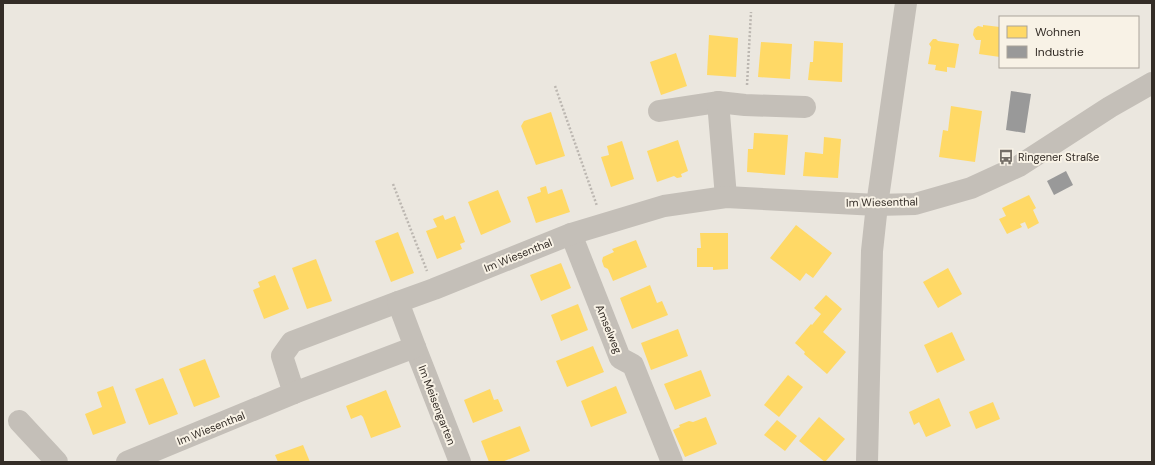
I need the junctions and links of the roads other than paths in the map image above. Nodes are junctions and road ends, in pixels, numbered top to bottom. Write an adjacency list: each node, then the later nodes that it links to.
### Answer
1 (906, 3): 7 (street)
2 (1152, 84): 7 (street, Im Wiesenthal)
3 (718, 102): 4 (street); 5 (street); 6 (street)
4 (805, 107)
5 (659, 111)
6 (726, 197): 7 (street, Im Wiesenthal); 8 (street, Im Wiesenthal)
7 (877, 204): 17 (street)
8 (571, 234): 9 (street, Im Wiesenthal); 16 (street, Amselweg)
9 (398, 302): 10 (street); 11 (street, Im Wiesenthal)
10 (415, 347): 11 (street, Im Wiesenthal); 15 (street, Im Meisengarten)
11 (294, 393): 14 (street, Im Wiesenthal)
12 (19, 421): 13 (street)
13 (58, 462)
14 (127, 462)
15 (460, 462)
16 (672, 462)
17 (867, 462)

